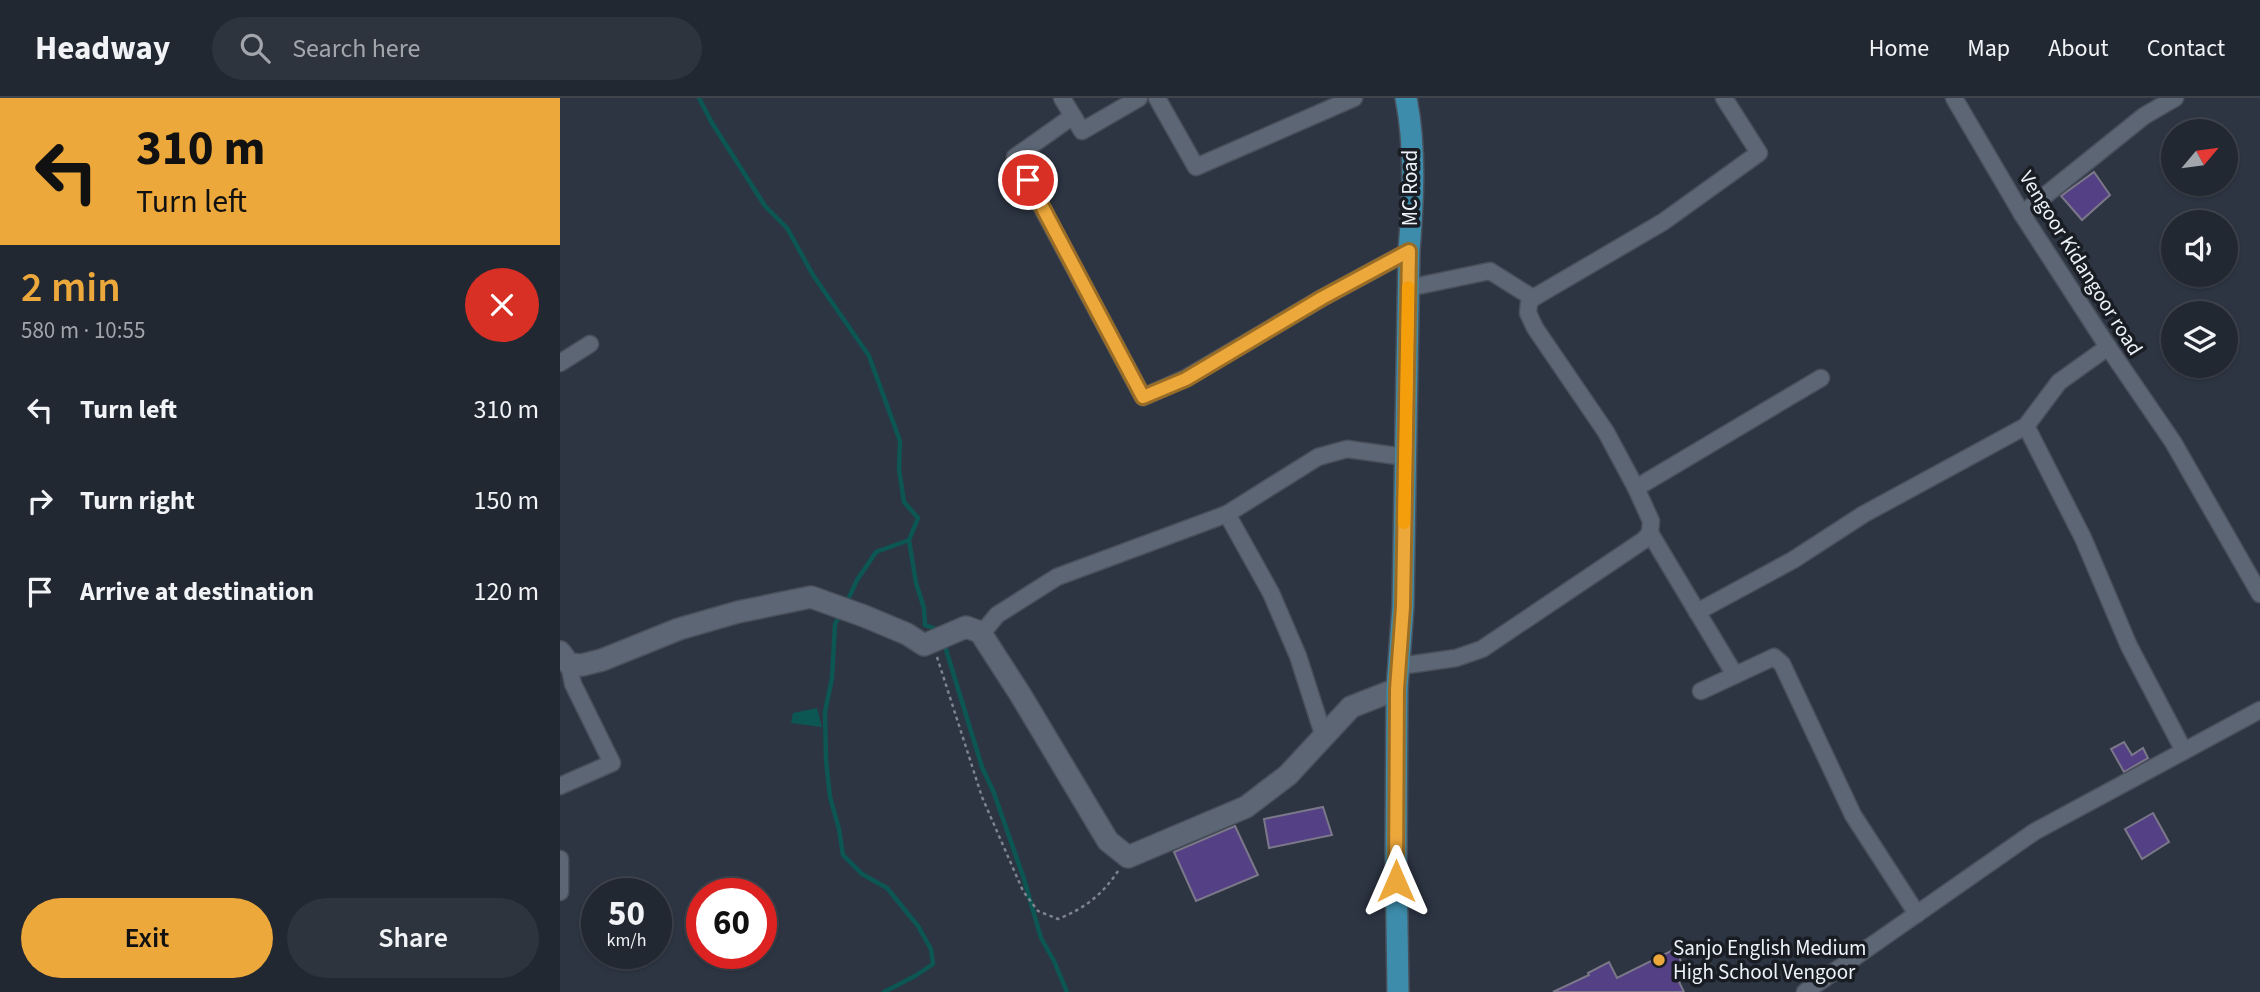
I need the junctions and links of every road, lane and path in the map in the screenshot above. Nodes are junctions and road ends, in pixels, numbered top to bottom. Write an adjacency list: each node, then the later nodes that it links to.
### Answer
1 (1062, 98): 9 (street)
2 (1139, 98): 9 (street)
3 (1157, 98): 4 (street)
4 (1354, 98)
5 (1406, 98): 11 (main road, MC Road)
6 (1724, 98): 13 (street)
7 (1954, 98): 10 (street, Vengoor Kidangoor road)
8 (2175, 98): 10 (street)
9 (1073, 116): 11 (street)
10 (2022, 214): 15 (street, Vengoor Kidangoor road)
11 (1409, 251): 12 (main road, MC Road)
12 (1408, 288): 13 (street); 19 (main road, MC Road)
13 (1533, 298): 20 (street)
14 (590, 344): 16 (street)
15 (2108, 347): 18 (street); 23 (street, Vengoor Kidangoor road)
16 (560, 363)
17 (1821, 378): 20 (street)
18 (2026, 426): 24 (street); 34 (street)
19 (1405, 457): 21 (street); 28 (main road, MC Road)
20 (1636, 488): 22 (street)
21 (1227, 514): 25 (street); 33 (street)
22 (1650, 533): 24 (street); 28 (street)
23 (2260, 594)
24 (1697, 612): 29 (street)
25 (980, 632): 26 (street); 36 (street)
26 (937, 640): 27 (street); 36 (path)
27 (565, 658): 35 (street)
28 (1400, 666): 30 (main road, MC Road)
29 (1735, 675): 31 (street); 39 (street)
30 (1397, 689): 33 (street); 41 (main road, MC Road)
31 (1701, 691)
32 (2260, 710): 34 (street)
33 (1324, 737): 36 (street)
34 (2184, 751): 39 (street)
35 (560, 786)
36 (1128, 857)
37 (560, 859): 38 (street)
38 (560, 892)
39 (1917, 914): 40 (street)
40 (1824, 986): 42 (street)
41 (1398, 992)
42 (1805, 992)

